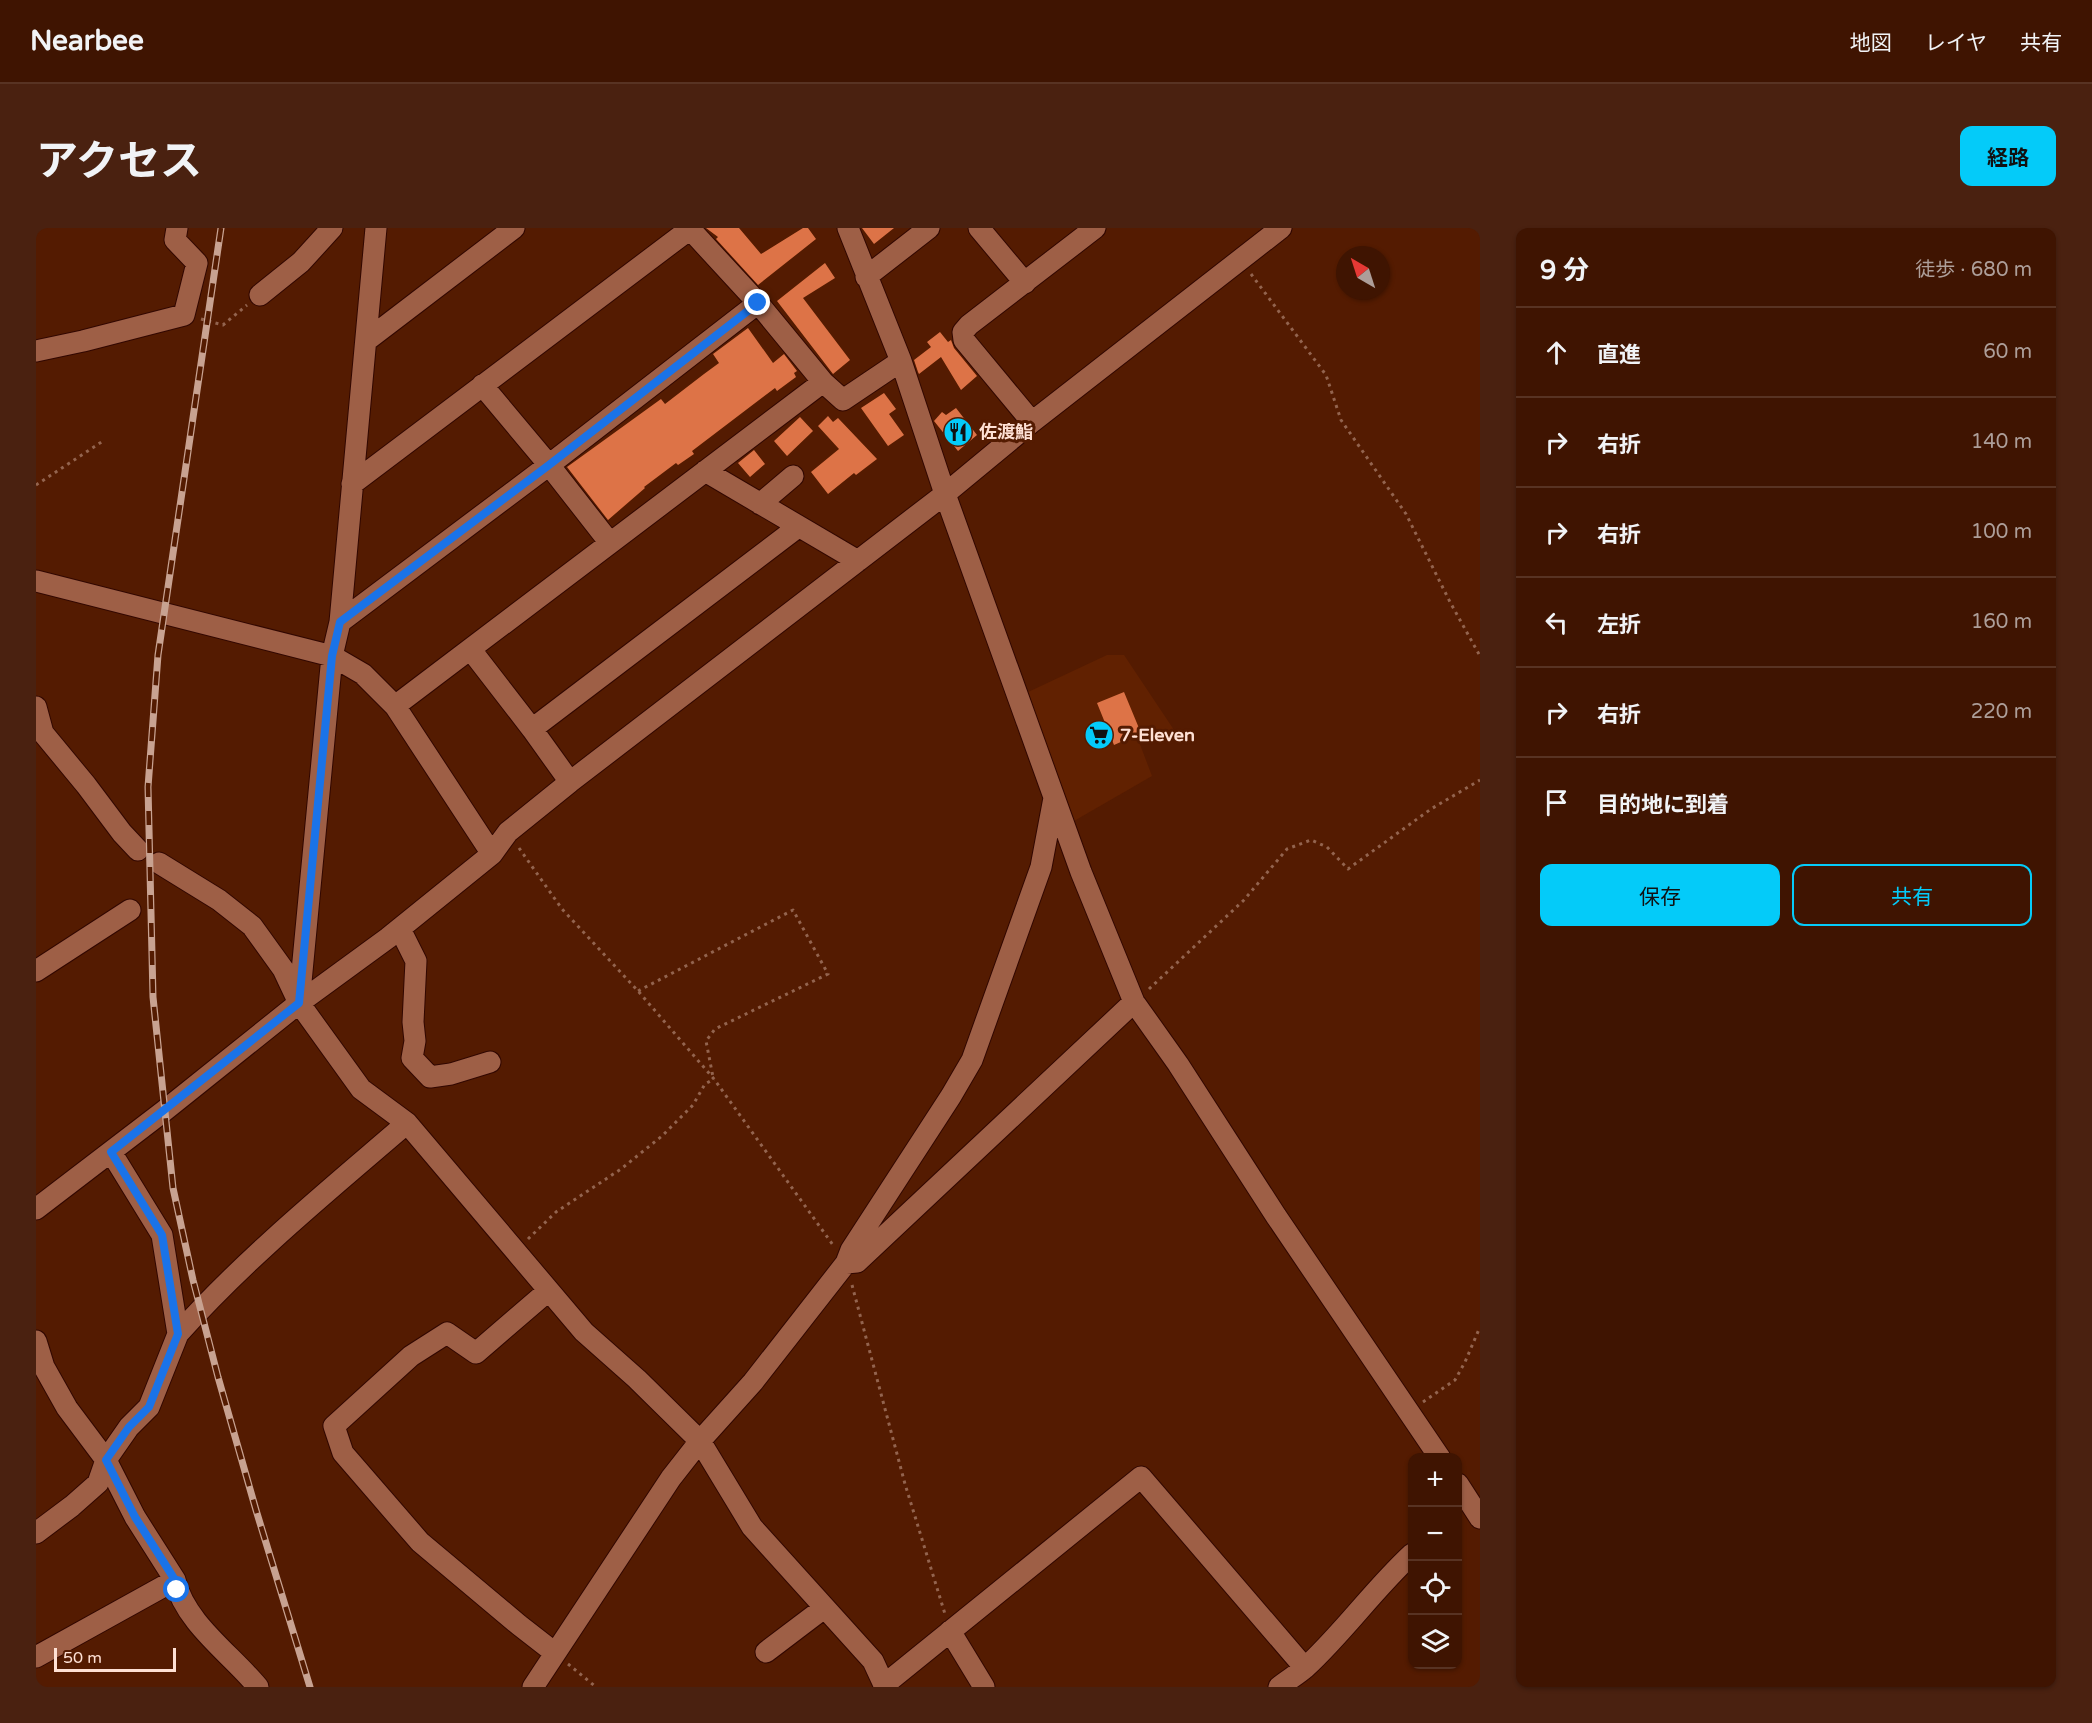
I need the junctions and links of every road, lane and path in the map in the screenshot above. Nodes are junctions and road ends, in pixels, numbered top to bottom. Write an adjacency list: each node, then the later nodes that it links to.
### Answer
1 (177, 228): 16 (street)
2 (332, 228): 14 (street)
3 (376, 228): 17 (street)
4 (514, 228): 17 (street)
5 (690, 228): 15 (street); 21 (street)
6 (848, 228): 12 (street)
7 (929, 228): 12 (street)
8 (979, 228): 13 (street)
9 (1095, 228): 13 (street)
10 (1281, 228): 11 (street)
11 (1241, 261): 22 (street); 38 (path)
12 (866, 277): 19 (street)
13 (1024, 283): 22 (street)
14 (260, 295): 16 (path)
15 (758, 303): 20 (street); 24 (street)
16 (184, 315): 18 (street)
17 (366, 341): 27 (street)
18 (36, 351)
19 (901, 361): 20 (street); 29 (street)
20 (823, 382): 25 (street)
21 (482, 385): 24 (street); 27 (street)
22 (1032, 422): 29 (street)
23 (103, 441): 28 (path)
24 (549, 465): 32 (street); 35 (street)
25 (705, 471): 30 (street); 32 (street)
26 (793, 476): 30 (street)
27 (352, 484): 35 (street)
28 (36, 485)
29 (945, 494): 33 (street); 45 (street)
30 (760, 504): 31 (street)
31 (798, 527): 33 (street); 41 (street)
32 (610, 543): 36 (street)
33 (858, 561): 44 (street)
34 (36, 581): 37 (street)
35 (340, 622): 37 (street)
36 (471, 650): 39 (street); 41 (street)
37 (332, 656): 39 (street); 55 (street)
38 (1480, 656)
39 (395, 706): 48 (street)
40 (36, 707): 42 (street)
41 (532, 729): 44 (street)
42 (40, 735): 47 (street)
43 (1480, 780): 54 (path)
44 (570, 782): 46 (street)
45 (1054, 797): 54 (street); 62 (street)
46 (508, 832): 48 (street); 53 (path)
47 (138, 850)
48 (492, 854): 51 (street)
49 (159, 863): 55 (street)
50 (130, 910): 52 (street)
51 (400, 929): 55 (street); 56 (street)
52 (36, 972)
53 (638, 991): 57 (path); 57 (path)
54 (1134, 1002): 62 (street); 67 (street)
55 (299, 1003): 58 (street); 59 (street)
56 (490, 1062)
57 (714, 1080): 61 (path); 62 (path)
58 (407, 1123): 61 (street); 65 (street)
59 (111, 1152): 60 (street); 65 (street)
60 (36, 1209)
61 (515, 1252): 63 (street)
62 (846, 1263): 68 (street); 77 (path)
63 (548, 1291): 68 (street); 79 (street)
64 (1480, 1327): 67 (path)
65 (178, 1334): 70 (street)
66 (36, 1341): 70 (street)
67 (1412, 1416): 69 (street)
68 (700, 1441): 76 (street); 79 (street)
69 (1437, 1453)
70 (106, 1460): 73 (street); 75 (street)
71 (1462, 1491): 72 (street)
72 (1472, 1508)
73 (36, 1533)
74 (1408, 1559): 81 (street)
75 (175, 1580): 80 (street); 83 (street)
76 (824, 1608): 78 (street); 82 (street)
77 (950, 1631): 81 (street); 82 (street); 86 (street)
78 (766, 1652)
79 (555, 1653): 84 (street); 85 (path)
80 (36, 1658)
81 (1305, 1668): 87 (street)
82 (885, 1686)
83 (258, 1687)
84 (533, 1687)
85 (596, 1687)
86 (984, 1687)
87 (1280, 1687)

